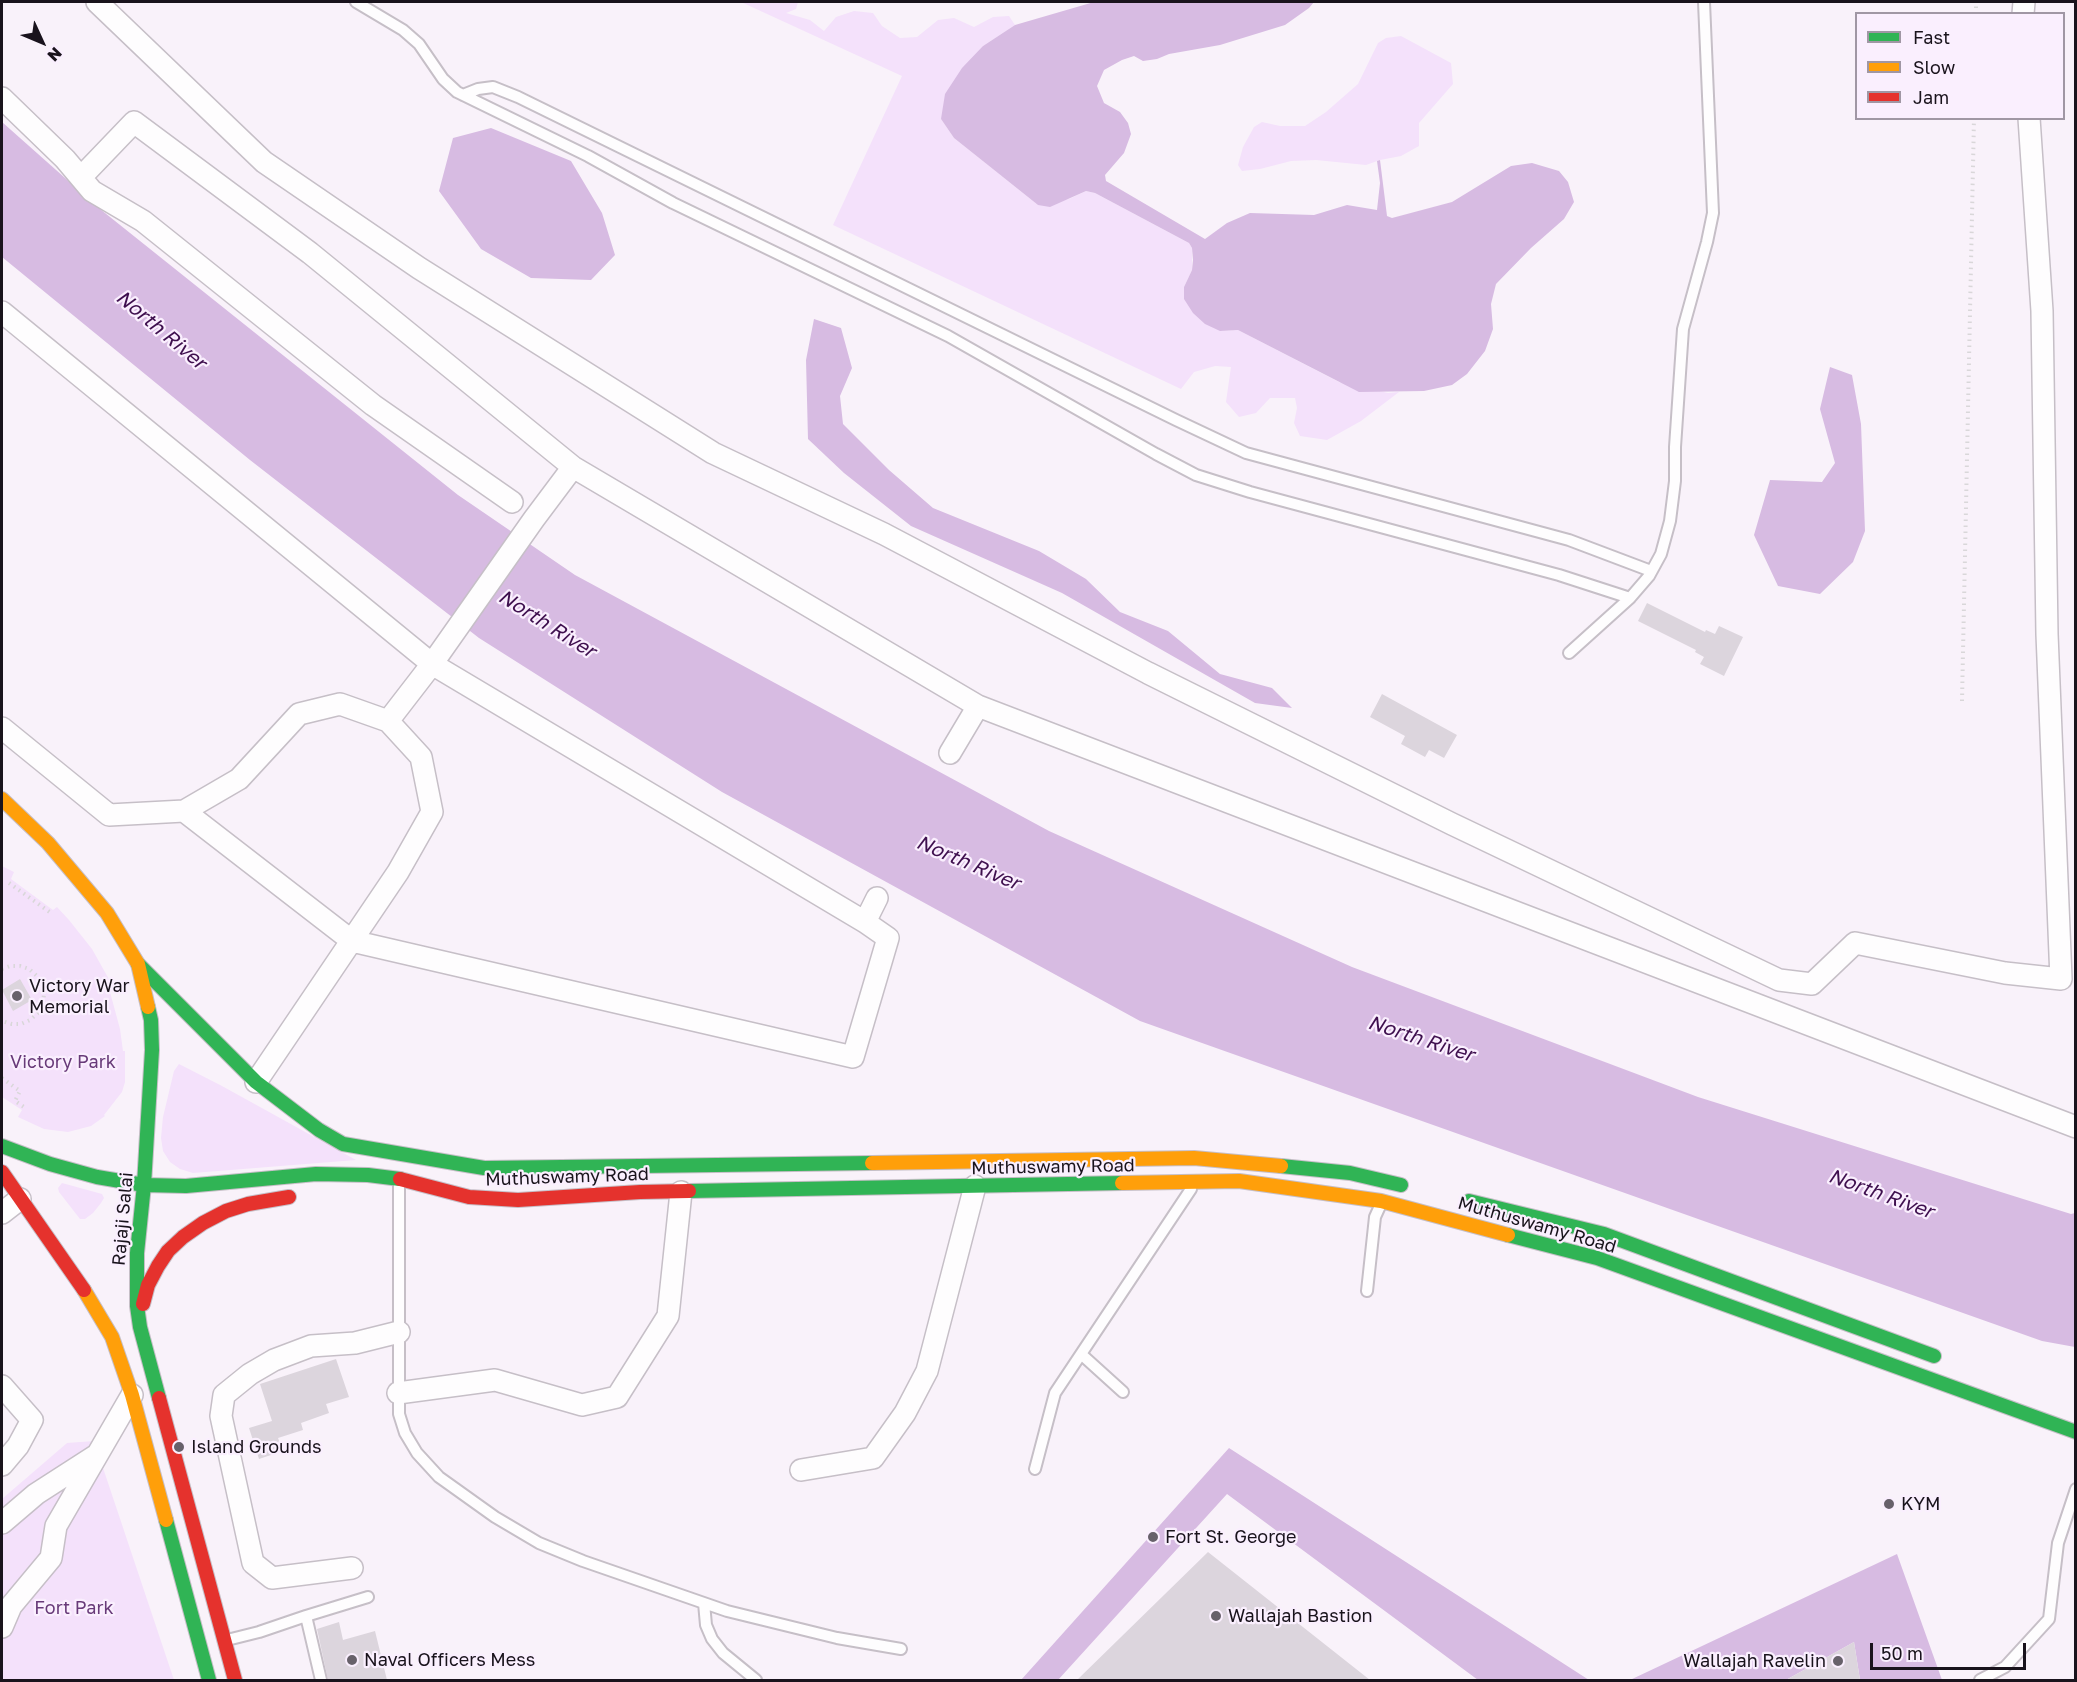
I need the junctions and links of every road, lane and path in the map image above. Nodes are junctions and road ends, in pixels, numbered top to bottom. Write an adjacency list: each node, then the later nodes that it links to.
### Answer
1 (97, 2): 7 (street)
2 (356, 2): 4 (lane)
3 (1704, 2): 12 (lane)
4 (463, 95): 12 (lane); 13 (lane)
5 (2, 98): 11 (street)
6 (1974, 120): 16 (path)
7 (2029, 120)
8 (87, 171): 10 (street)
9 (2, 312): 15 (street)
10 (573, 468): 15 (street); 17 (street)
11 (512, 501)
12 (1652, 571): 13 (lane)
13 (1630, 598): 14 (lane)
14 (1569, 652)
15 (432, 664): 18 (street); 28 (street)
16 (1962, 700)
17 (978, 706): 20 (street); 36 (street)
18 (388, 721): 22 (street); 29 (street)
19 (2, 728): 22 (street)
20 (950, 753)
21 (2, 799): 24 (main road, Rajaji Salai)
22 (184, 812): 29 (street)
23 (19, 834): 24 (main road)
24 (58, 854): 30 (main road, Rajaji Salai)
25 (9, 883): 27 (path)
26 (877, 898): 28 (street)
27 (51, 913)
28 (865, 922): 29 (street)
29 (352, 941): 34 (street)
30 (138, 964): 34 (main road, Muthuswamy Road); 42 (main road, Rajaji Salai)
31 (2, 969): 32 (path)
32 (2, 1021)
33 (2, 1078): 35 (path)
34 (256, 1082): 41 (main road, Muthuswamy Road)
35 (24, 1107)
36 (2076, 1127)
37 (2, 1146): 42 (main road, Muthuswamy Road)
38 (2, 1172): 49 (main road)
39 (400, 1179): 42 (main road, Muthuswamy Road); 45 (main road); 46 (main road, Muthuswamy Road); 54 (lane)
40 (1195, 1182): 43 (main road, Muthuswamy Road); 50 (main road, Muthuswamy Road); 55 (lane)
41 (1387, 1182): 44 (main road, Muthuswamy Road); 50 (lane)
42 (144, 1185): 53 (main road, Rajaji Salai)
43 (975, 1186): 46 (main road, Muthuswamy Road); 65 (street)
44 (1410, 1187)
45 (357, 1189)
46 (681, 1192): 59 (street)
47 (304, 1195): 53 (main road)
48 (1455, 1198): 56 (main road, Muthuswamy Road)
49 (20, 1199): 51 (street); 60 (main road)
50 (1381, 1201): 52 (lane); 61 (main road, Muthuswamy Road)
51 (2, 1213)
52 (1367, 1291)
53 (140, 1326): 73 (main road, Rajaji Salai)
54 (399, 1332): 59 (lane); 68 (street)
55 (1081, 1354): 58 (lane); 64 (lane)
56 (1952, 1363)
57 (2, 1386): 63 (street)
58 (1123, 1392)
59 (398, 1393): 70 (lane)
60 (132, 1395): 62 (street); 75 (main road)
61 (2076, 1432)
62 (98, 1454): 67 (street); 72 (street)
63 (2, 1465)
64 (1035, 1469)
65 (801, 1470)
66 (2076, 1489): 79 (lane)
67 (2, 1523)
68 (352, 1568)
69 (368, 1597): 71 (lane)
70 (704, 1603): 74 (lane); 78 (lane)
71 (306, 1616): 73 (lane); 77 (lane)
72 (2, 1628)
73 (224, 1640): 76 (main road, Rajaji Salai)
74 (901, 1649)
75 (209, 1680)
76 (235, 1680)
77 (321, 1680)
78 (756, 1680)
79 (1980, 1680)

